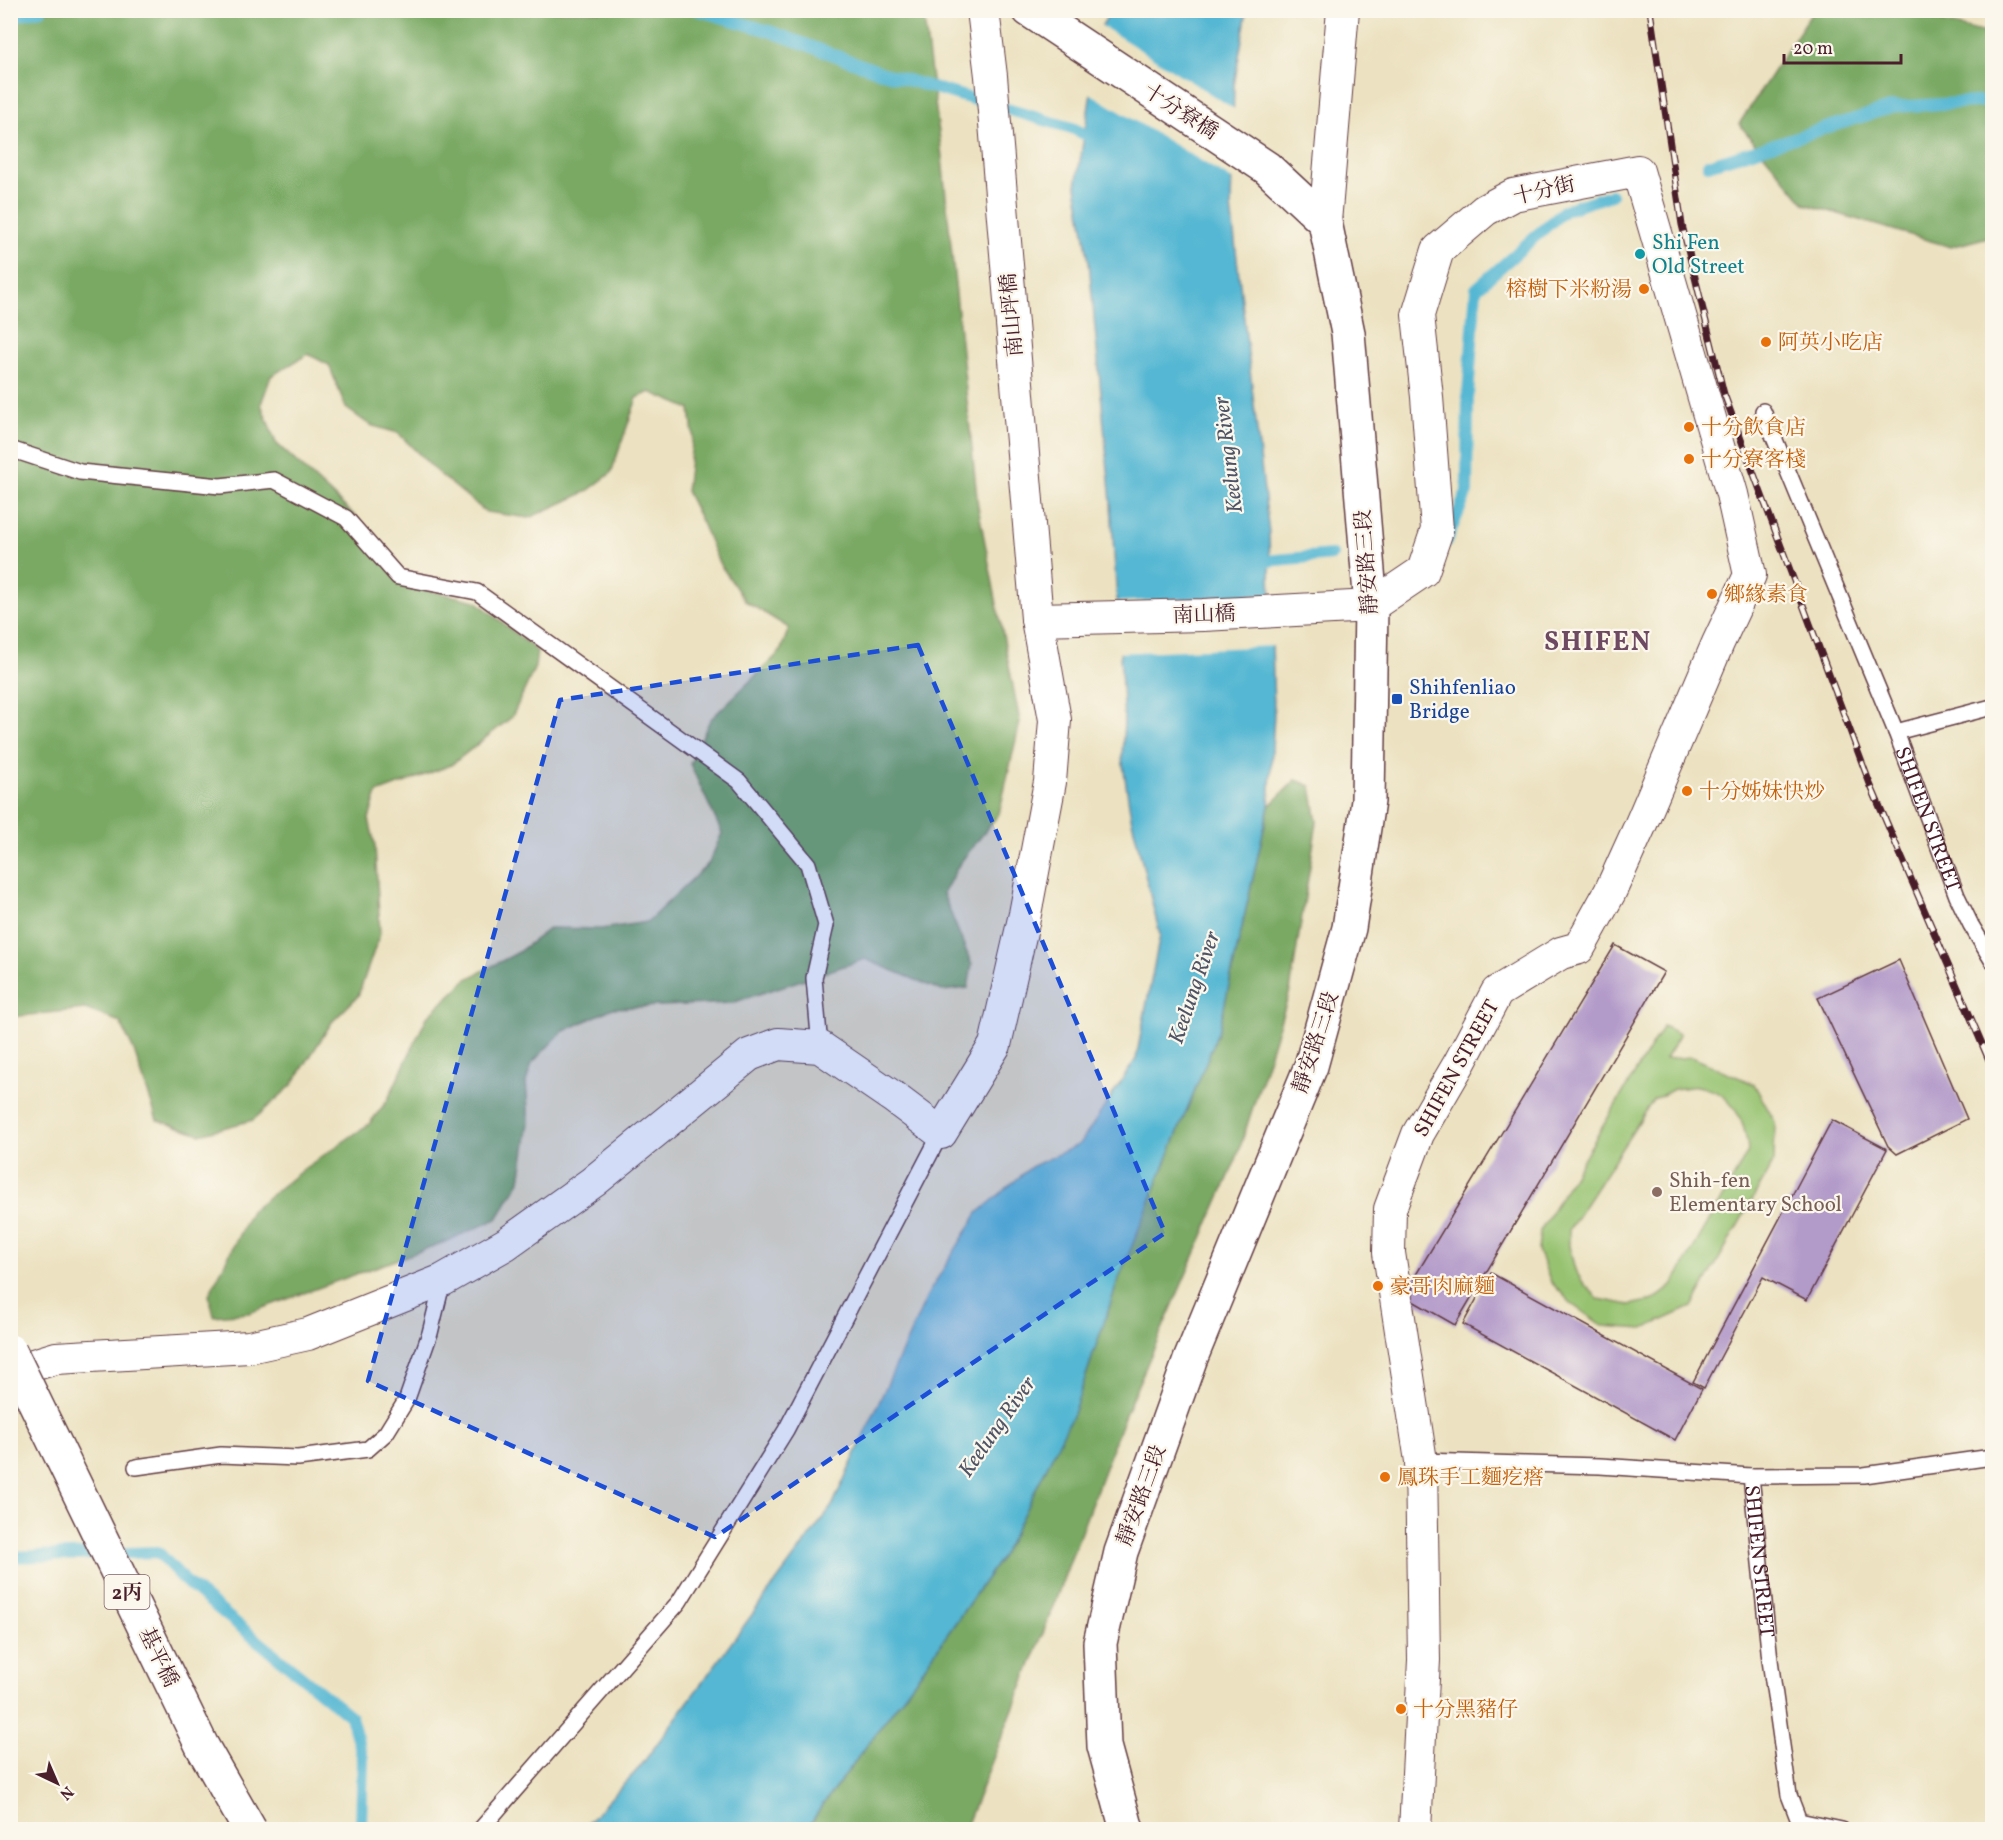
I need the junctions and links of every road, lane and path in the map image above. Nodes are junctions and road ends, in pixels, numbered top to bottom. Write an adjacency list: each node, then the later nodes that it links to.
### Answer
1 (983, 10): 8 (street, 南山坪橋)
2 (1029, 10): 4 (main road, 十分寮橋)
3 (1343, 10): 4 (street)
4 (1325, 222): 7 (main road, 靜安路三段)
5 (1763, 411): 10 (lane)
6 (10, 449): 12 (lane)
7 (1371, 606): 8 (street, 南山橋); 18 (street, 十分街); 23 (main road, 靜安路三段)
8 (1037, 619): 13 (street, 南山坪橋)
9 (1992, 707): 10 (lane, SHIFEN STREET)
10 (1896, 732): 11 (lane, SHIFEN STREET)
11 (1992, 960)
12 (820, 1047): 13 (street); 14 (street)
13 (941, 1133): 22 (lane)
14 (444, 1280): 16 (street); 19 (lane)
15 (10, 1351): 21 (main road, 基平橋 / 2丙, bridge)
16 (10, 1372)
17 (1992, 1457): 20 (lane)
18 (1421, 1461): 20 (lane, SHIFEN STREET); 24 (street)
19 (136, 1467)
20 (1751, 1476): 25 (lane, SHIFEN STREET)
21 (250, 1830)
22 (480, 1830)
23 (1127, 1830)
24 (1415, 1830)
25 (1842, 1830)

